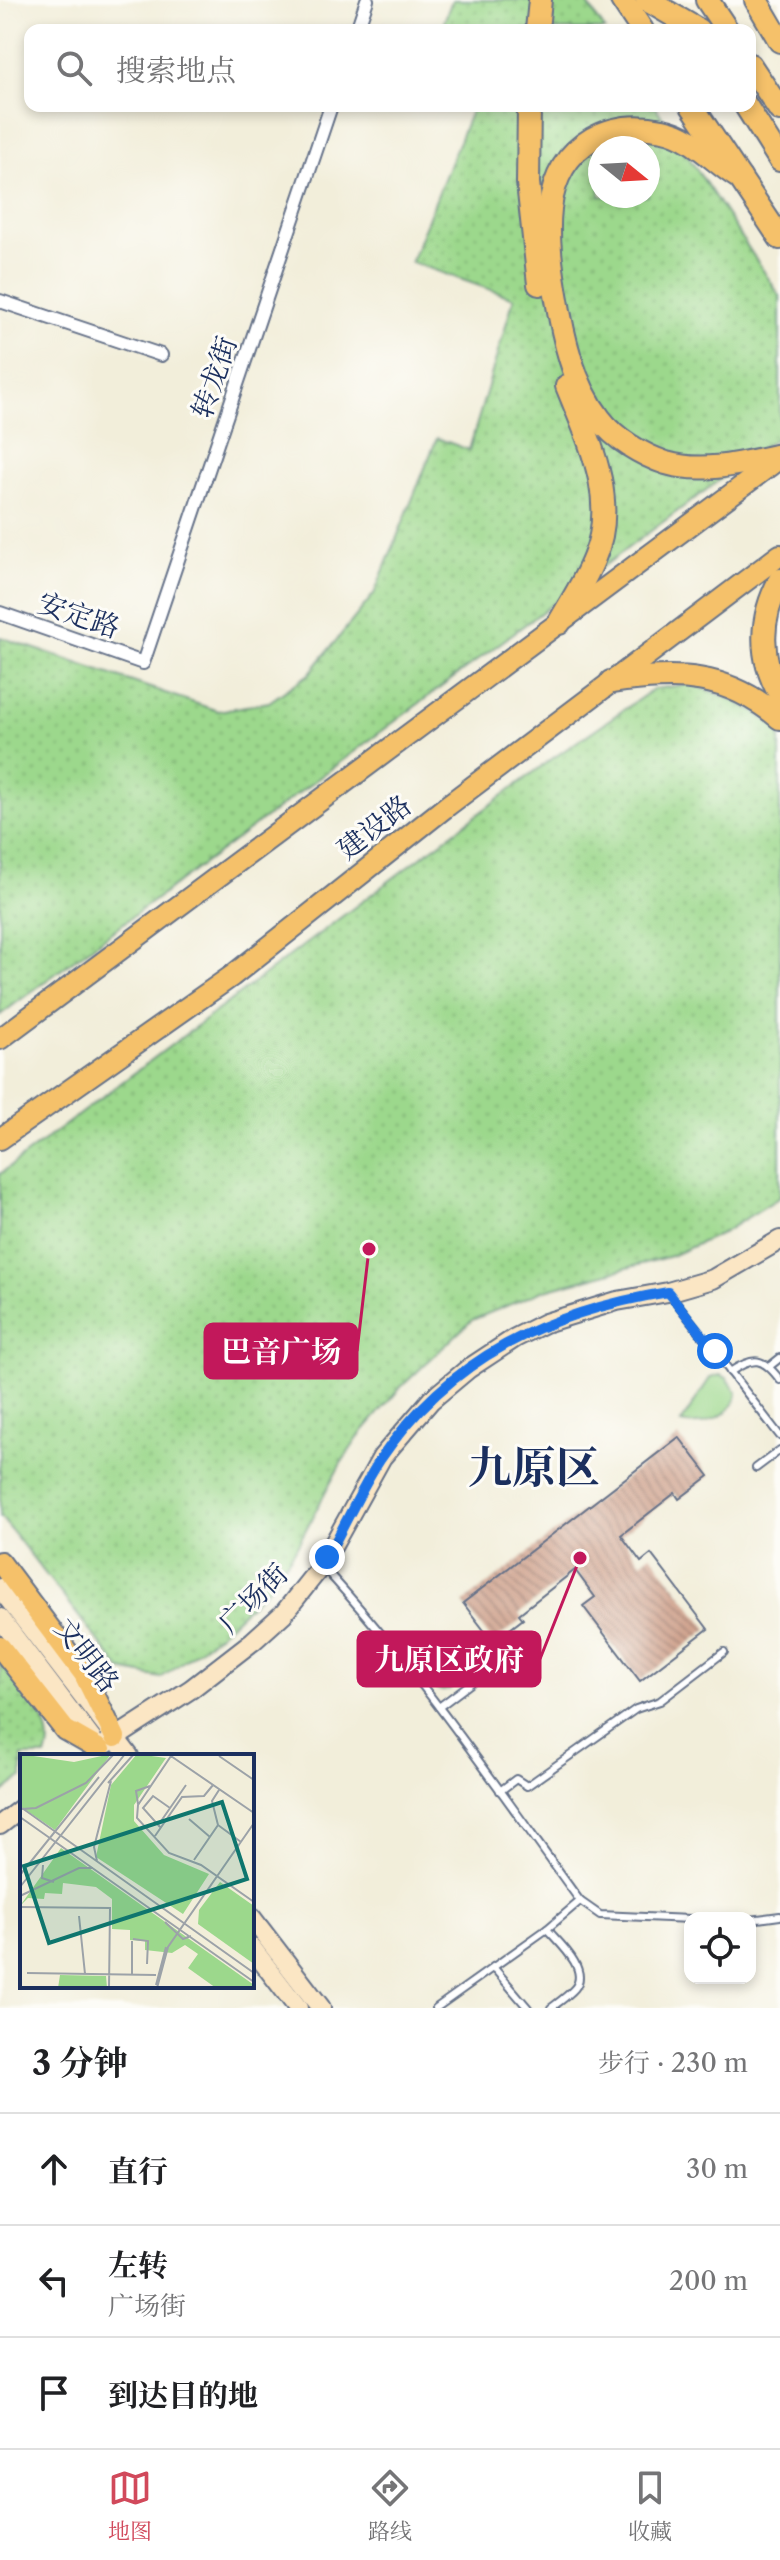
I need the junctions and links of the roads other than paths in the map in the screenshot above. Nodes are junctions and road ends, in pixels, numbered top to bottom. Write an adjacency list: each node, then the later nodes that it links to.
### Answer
1 (367, 0): 9 (street)
2 (540, 0): 10 (highway)
3 (622, 0): 11 (highway)
4 (647, 0): 12 (highway)
5 (677, 0): 13 (highway)
6 (707, 0): 14 (highway)
7 (719, 0): 15 (highway)
8 (756, 0): 16 (highway)
9 (359, 24)
10 (538, 24)
11 (638, 24)
12 (688, 24)
13 (694, 24)
14 (725, 24)
15 (727, 24)
16 (780, 41)
17 (756, 74): 18 (highway)
18 (780, 110)
19 (329, 112): 33 (street, 转龙街)
20 (529, 112): 32 (highway)
21 (696, 112): 24 (highway)
22 (750, 112): 23 (highway)
23 (780, 160)
24 (740, 178): 25 (highway); 28 (highway)
25 (780, 238)
26 (0, 301): 27 (street)
27 (161, 355)
28 (780, 457): 32 (main road, 建设路)
29 (780, 555): 34 (main road, 建设路)
30 (780, 580): 35 (highway)
31 (0, 613): 33 (street, 安定路)
32 (559, 623): 37 (main road, 建设路)
33 (143, 663)
34 (611, 682): 36 (highway); 38 (main road, 建设路)
35 (780, 694)
36 (780, 718)
37 (0, 1039)
38 (0, 1139)
39 (780, 1240): 40 (street, 广场街)
40 (668, 1292): 43 (lane); 49 (street, 广场街)
41 (780, 1358): 42 (lane)
42 (770, 1366): 43 (lane); 44 (lane)
43 (730, 1372): 45 (lane)
44 (780, 1380)
45 (780, 1436)
46 (780, 1450): 47 (lane)
47 (756, 1468)
48 (0, 1562): 57 (main road)
49 (322, 1565): 56 (lane); 57 (street, 广场街)
50 (0, 1588): 55 (street, 文明路)
51 (0, 1618): 55 (street, 文明路)
52 (0, 1647): 57 (main road)
53 (724, 1652): 58 (lane)
54 (471, 1683): 56 (lane)
55 (64, 1687): 57 (street, 文明路)
56 (439, 1707): 58 (lane)
57 (103, 1750)
58 (500, 1791): 61 (lane)
59 (20, 1810): 60 (street)
60 (0, 1825)
61 (580, 1901): 63 (lane); 66 (lane)
62 (780, 1916): 64 (lane)
63 (684, 1919)
64 (756, 1919)
65 (254, 1921): 70 (street)
66 (547, 1929): 68 (lane); 73 (lane)
67 (254, 1951): 69 (street)
68 (493, 1967): 71 (lane); 72 (lane)
69 (298, 2008)
70 (321, 2008)
71 (436, 2008)
72 (528, 2008)
73 (551, 2008)

